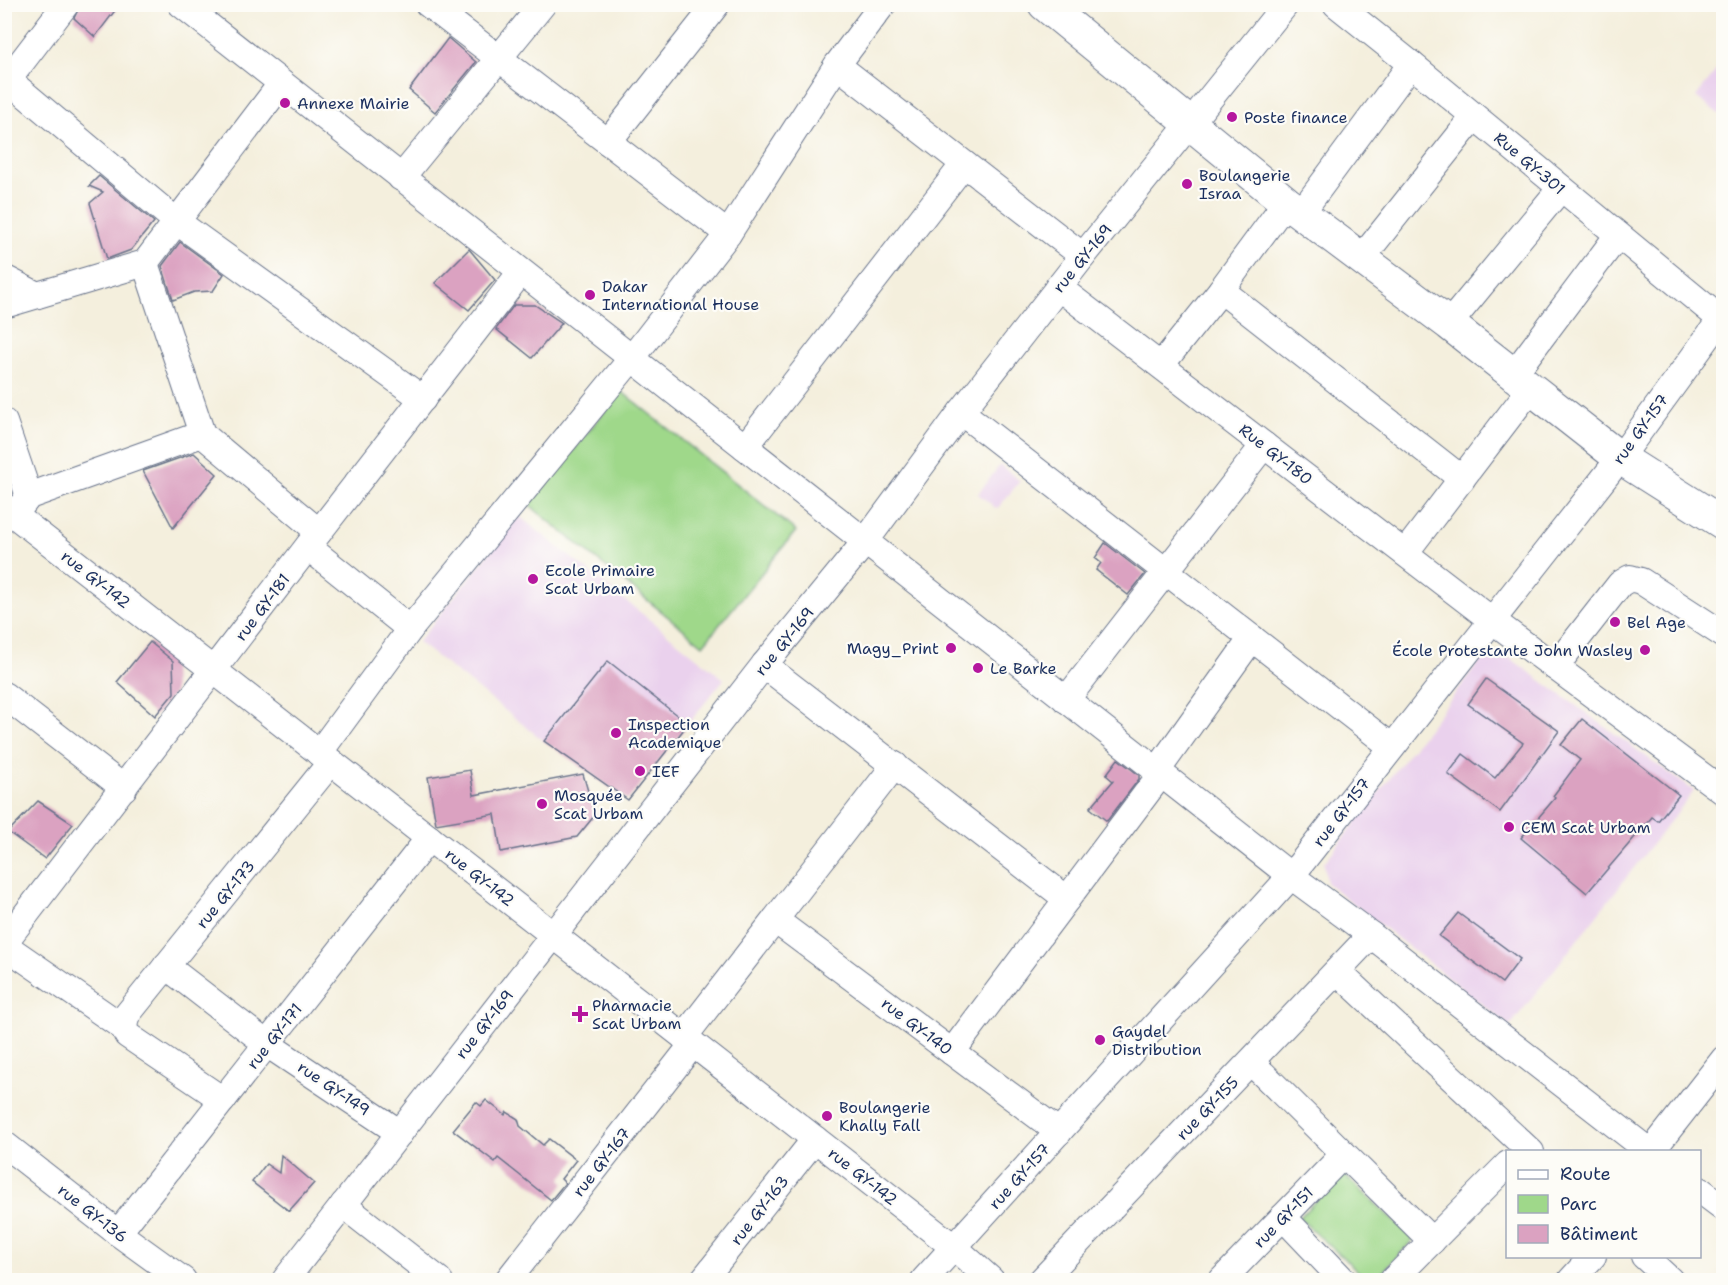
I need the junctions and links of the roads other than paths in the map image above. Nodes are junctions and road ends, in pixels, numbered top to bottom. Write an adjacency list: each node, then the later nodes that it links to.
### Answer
1 (66, 4): 13 (street)
2 (181, 4): 14 (street)
3 (428, 4): 10 (street)
4 (543, 4): 10 (street)
5 (717, 4): 17 (street)
6 (883, 4): 12 (street, rue GY-173)
7 (1286, 4): 16 (street, rue GY-169)
8 (1336, 4): 11 (street, Rue GY-301)
9 (1051, 6): 16 (street)
10 (500, 59): 17 (street); 19 (street)
11 (1411, 64): 15 (street, Rue GY-301); 21 (street)
12 (837, 65): 18 (street); 23 (street, rue GY-173)
13 (6, 82): 22 (street)
14 (282, 84): 19 (street); 22 (street)
15 (1474, 117): 20 (street, Rue GY-301); 26 (street)
16 (1192, 123): 21 (street); 25 (street, rue GY-169)
17 (608, 142): 23 (street)
18 (964, 164): 25 (street); 44 (street)
19 (402, 178): 28 (street)
20 (1561, 188): 24 (street, Rue GY-301); 35 (street)
21 (1294, 208): 26 (street); 31 (street)
22 (176, 221): 27 (street); 39 (street)
23 (729, 234): 36 (street, rue GY-173)
24 (1618, 235): 34 (street, Rue GY-301); 38 (street)
25 (1083, 256): 30 (street, rue GY-169)
26 (1361, 259): 35 (street)
27 (145, 263): 32 (street); 42 (street)
28 (522, 272): 36 (street); 39 (street, rue GY-181)
29 (4, 278): 32 (street)
30 (1058, 287): 37 (street, Rue GY-180); 40 (street, rue GY-169)
31 (1221, 290): 37 (street); 46 (street)
32 (37, 295): 33 (street)
33 (4, 305)
34 (1722, 318): 45 (street, rue GY-157)
35 (1449, 324): 38 (street)
36 (632, 358): 44 (street); 54 (street, rue GY-173)
37 (1161, 365): 43 (street, Rue GY-180)
38 (1522, 382): 45 (street); 46 (street)
39 (423, 399): 49 (street, rue GY-181)
40 (961, 412): 50 (street, rue GY-169); 52 (street)
41 (4, 422): 47 (street)
42 (202, 434): 47 (street); 49 (street)
43 (1264, 445): 51 (street, Rue GY-180); 52 (street)
44 (745, 447): 50 (street)
45 (1620, 458): 48 (street); 53 (street, rue GY-157)
46 (1462, 478): 51 (street)
47 (16, 506): 59 (street, rue GY-142)
48 (1724, 525)
49 (313, 539): 54 (street); 59 (street, rue GY-181)
50 (865, 542): 57 (street, rue GY-169); 61 (street)
51 (1405, 553): 53 (street, Rue GY-180)
52 (1167, 571): 56 (street); 61 (street)
53 (1493, 621): 58 (street, Rue GY-180); 62 (street, rue GY-157)
54 (410, 629): 63 (street, rue GY-173)
55 (1724, 635): 58 (street)
56 (1252, 638): 62 (street); 65 (street)
57 (764, 665): 64 (street); 72 (street, rue GY-169)
58 (1555, 667): 67 (street, Rue GY-180)
59 (214, 671): 63 (street, rue GY-142); 66 (street, rue GY-181)
60 (4, 695): 66 (street)
61 (1066, 700): 65 (street)
62 (1392, 747): 69 (street, rue GY-157)
63 (325, 757): 68 (street, rue GY-142); 75 (street, rue GY-173)
64 (895, 765): 70 (street); 71 (street, rue GY-167)
65 (1159, 773): 69 (street); 70 (street)
66 (124, 788): 74 (street, rue GY-181)
67 (1724, 792)
68 (429, 838): 72 (street, rue GY-142); 79 (street, rue GY-171)
69 (1290, 876): 73 (street); 85 (street, rue GY-157)
70 (1067, 899): 80 (street)
71 (775, 920): 78 (street, rue GY-167); 80 (street, rue GY-140)
72 (553, 935): 78 (street, rue GY-142); 84 (street, rue GY-169)
73 (1371, 935): 76 (street, rue GY-155); 89 (street)
74 (4, 944): 77 (street)
75 (166, 966): 77 (street, rue GY-173); 79 (street, rue GY-149)
76 (1337, 972): 82 (street, rue GY-155); 88 (street)
77 (124, 1028): 83 (street)
78 (689, 1040): 86 (street, rue GY-142); 105 (street, rue GY-167)
79 (267, 1044): 83 (street, rue GY-171); 84 (street, rue GY-149)
80 (952, 1052): 85 (street, rue GY-140)
81 (1724, 1059): 90 (street)
82 (1251, 1062): 91 (street); 109 (street, rue GY-155)
83 (223, 1100): 97 (street, rue GY-171)
84 (400, 1132): 94 (street, rue GY-169)
85 (1059, 1132): 99 (street, rue GY-157)
86 (815, 1138): 99 (street, rue GY-142); 106 (street, rue GY-163)
87 (4, 1144): 97 (street, rue GY-136)
88 (1518, 1150)
89 (1647, 1150)
90 (1652, 1150)
91 (1344, 1154): 96 (street, rue GY-151); 98 (street)
92 (1506, 1168): 98 (street)
93 (1701, 1191): 95 (street)
94 (343, 1205): 103 (street, rue GY-169); 104 (street)
95 (1724, 1208)
96 (1283, 1217): 110 (street, rue GY-151); 111 (street)
97 (118, 1233): 102 (street, rue GY-136)
98 (1432, 1242): 112 (street)
99 (955, 1248): 107 (street, rue GY-157); 108 (street, rue GY-142)
100 (1592, 1258): 113 (street)
101 (1645, 1258): 114 (street)
102 (183, 1281)
103 (285, 1281)
104 (439, 1281)
105 (508, 1281)
106 (703, 1281)
107 (924, 1281)
108 (991, 1281)
109 (1042, 1281)
110 (1222, 1281)
111 (1342, 1281)
112 (1393, 1281)
113 (1571, 1281)
114 (1670, 1281)

